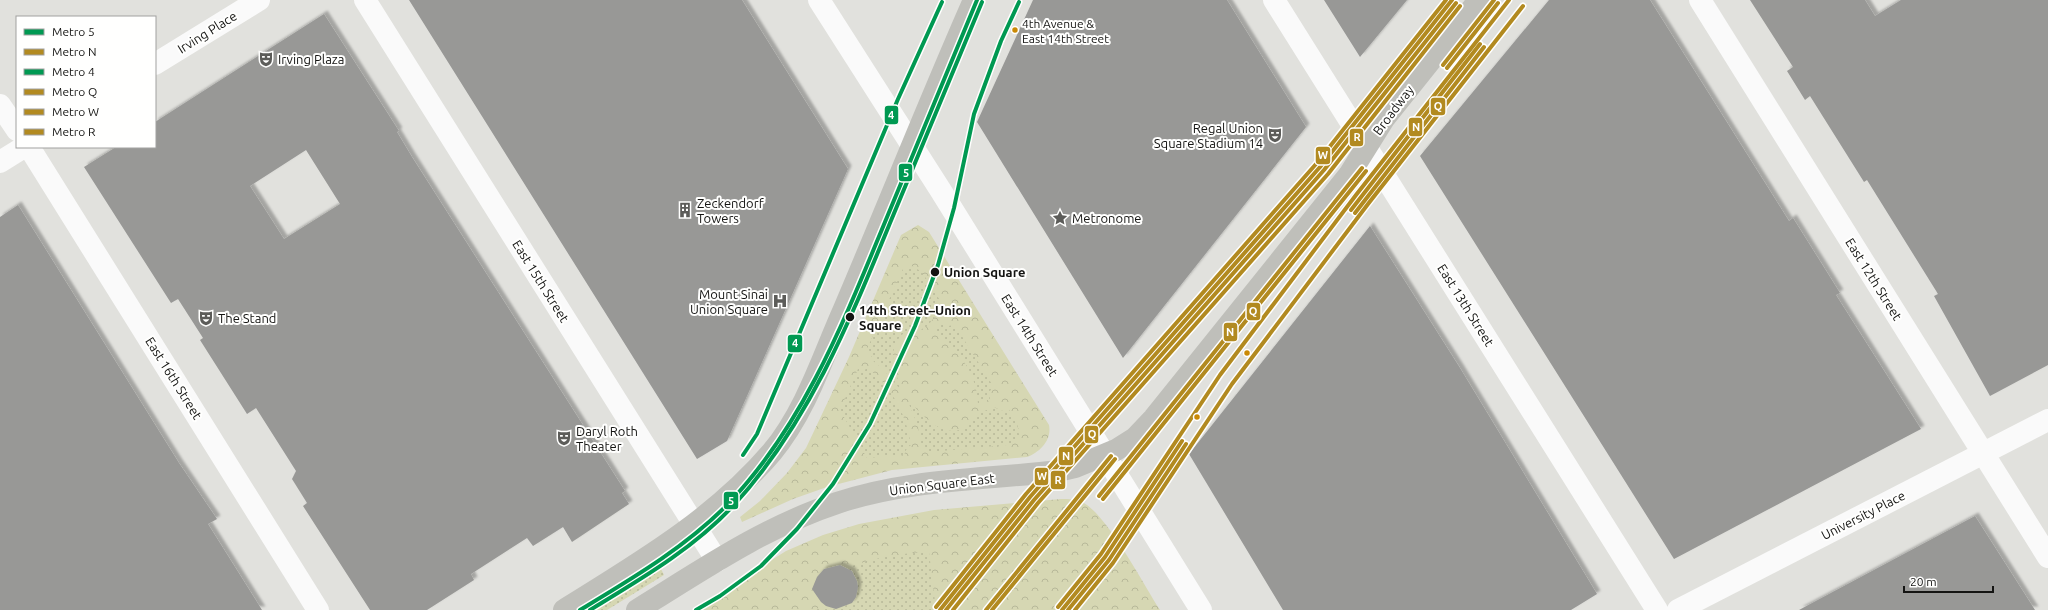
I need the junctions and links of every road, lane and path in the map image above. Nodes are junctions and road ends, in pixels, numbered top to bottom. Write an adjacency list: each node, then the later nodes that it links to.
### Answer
1 (259, 0): 8 (street, Irving Place)
2 (366, 0): 19 (street, East 15th Street)
3 (819, 0): 11 (street, East 14th Street)
4 (974, 0): 11 (main road)
5 (1274, 0): 12 (street, East 13th Street)
6 (1479, 0): 12 (main road, Broadway)
7 (1700, 0): 17 (street, East 12th Street)
8 (156, 63)
9 (0, 105): 10 (street)
10 (16, 129)
11 (912, 145): 18 (street, East 14th Street); 19 (main road)
12 (1367, 146): 18 (main road, Broadway); 26 (street, East 13th Street)
13 (22, 148): 15 (street)
14 (30, 148): 22 (street, East 16th Street)
15 (0, 162)
16 (2048, 420): 17 (street, University Place)
17 (1983, 454): 20 (street, East 12th Street); 27 (street, University Place)
18 (1105, 455): 21 (main road, Union Square East); 25 (street, East 14th Street)
19 (694, 525): 21 (street, East 15th Street); 23 (main road)
20 (2048, 557)
21 (717, 561): 24 (main road, Union Square East)
22 (318, 610)
23 (564, 610)
24 (637, 610)
25 (1201, 610)
26 (1657, 610)
27 (1678, 610)

